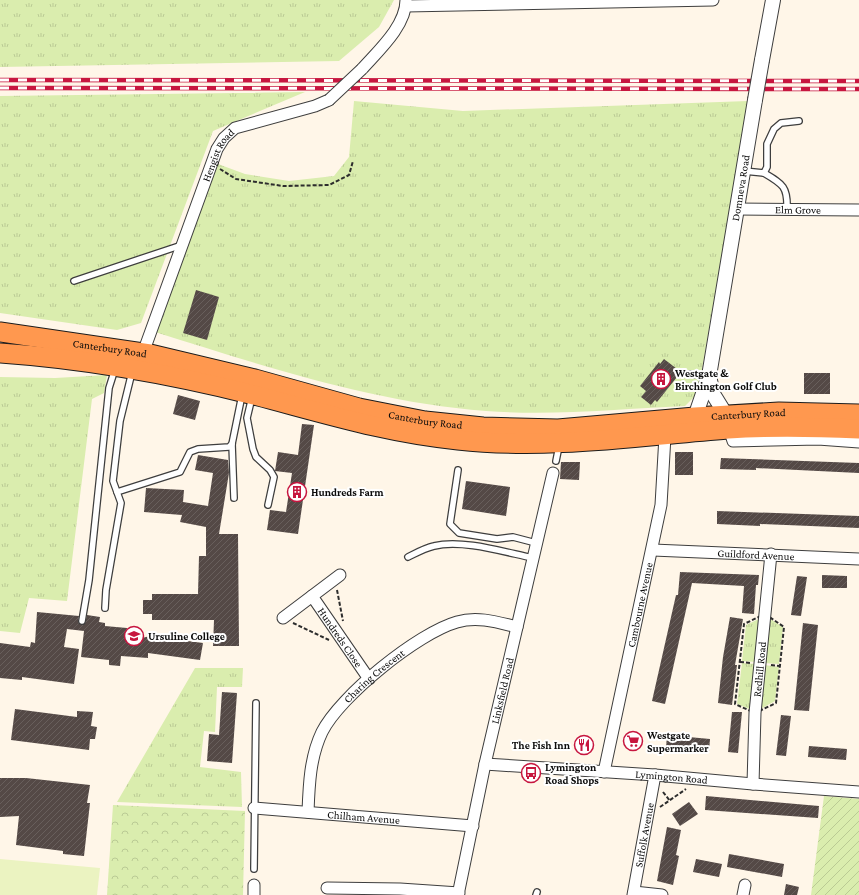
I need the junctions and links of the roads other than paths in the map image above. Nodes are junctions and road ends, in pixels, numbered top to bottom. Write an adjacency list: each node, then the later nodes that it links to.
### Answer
1 (713, 0): 3 (street)
2 (773, 0): 6 (street, Domneva Road, bridge)
3 (561, 1): 4 (street)
4 (406, 3): 11 (street, Hengist Road, bridge)
5 (799, 121): 7 (lane)
6 (743, 171): 7 (lane); 8 (street, Domneva Road)
7 (764, 173): 9 (lane)
8 (736, 209): 9 (street, Elm Grove); 17 (street, Domneva Road)
9 (787, 210): 10 (street, Elm Grove)
10 (859, 210)
11 (184, 244): 12 (lane); 15 (street, Hengist Road)
12 (74, 281)
13 (0, 332): 15 (highway, Canterbury Road)
14 (0, 353): 15 (highway, Canterbury Road)
15 (131, 362): 18 (highway, Canterbury Road); 28 (lane); 41 (lane)
16 (690, 374): 17 (lane)
17 (709, 376): 20 (street, Domneva Road); 21 (street, Domneva Road)
18 (249, 386): 20 (highway, Canterbury Road); 23 (highway, Canterbury Road); 25 (lane); 30 (lane)
19 (859, 414): 21 (highway, Canterbury Road)
20 (695, 417): 21 (highway, Canterbury Road)
21 (727, 422): 22 (highway, Canterbury Road); 23 (highway, Canterbury Road); 24 (street, Canterbury Road)
22 (859, 430)
23 (664, 436): 32 (street, Cambourne Avenue)
24 (859, 442)
25 (232, 444): 28 (lane); 29 (lane)
26 (458, 470): 31 (lane)
27 (553, 473): 31 (street, Linksfield Road)
28 (117, 492): 39 (lane)
29 (234, 498)
30 (268, 505)
31 (536, 543): 35 (street, Linksfield Road)
32 (653, 550): 33 (street, Guildford Avenue); 46 (street, Cambourne Avenue)
33 (771, 554): 36 (street, Guildford Avenue); 48 (street, Redhill Road)
34 (408, 557): 35 (lane)
35 (533, 558): 42 (street, Linksfield Road)
36 (859, 559)
37 (340, 575): 38 (street, Hundreds Close)
38 (312, 596): 40 (street, Hundreds Close); 43 (street, Hundreds Close)
39 (105, 608)
40 (283, 618)
41 (82, 621)
42 (517, 627): 43 (street, Charing Crescent); 45 (street, Linksfield Road)
43 (369, 679): 51 (street, Charing Crescent)
44 (256, 703): 50 (lane)
45 (485, 764): 46 (street, Lymington Road); 52 (street, Linksfield Road)
46 (604, 772): 47 (street, Lymington Road)
47 (655, 775): 48 (street, Lymington Road); 55 (street, Suffolk Avenue)
48 (753, 784): 49 (street, Lymington Road)
49 (859, 792)
50 (254, 808): 51 (street, Chilham Avenue); 53 (lane)
51 (308, 812): 52 (street, Chilham Avenue)
52 (473, 826): 56 (street, Linksfield Road)
53 (254, 869)
54 (327, 888): 56 (street)
55 (634, 893): 57 (street)
56 (459, 894)
57 (662, 895)

